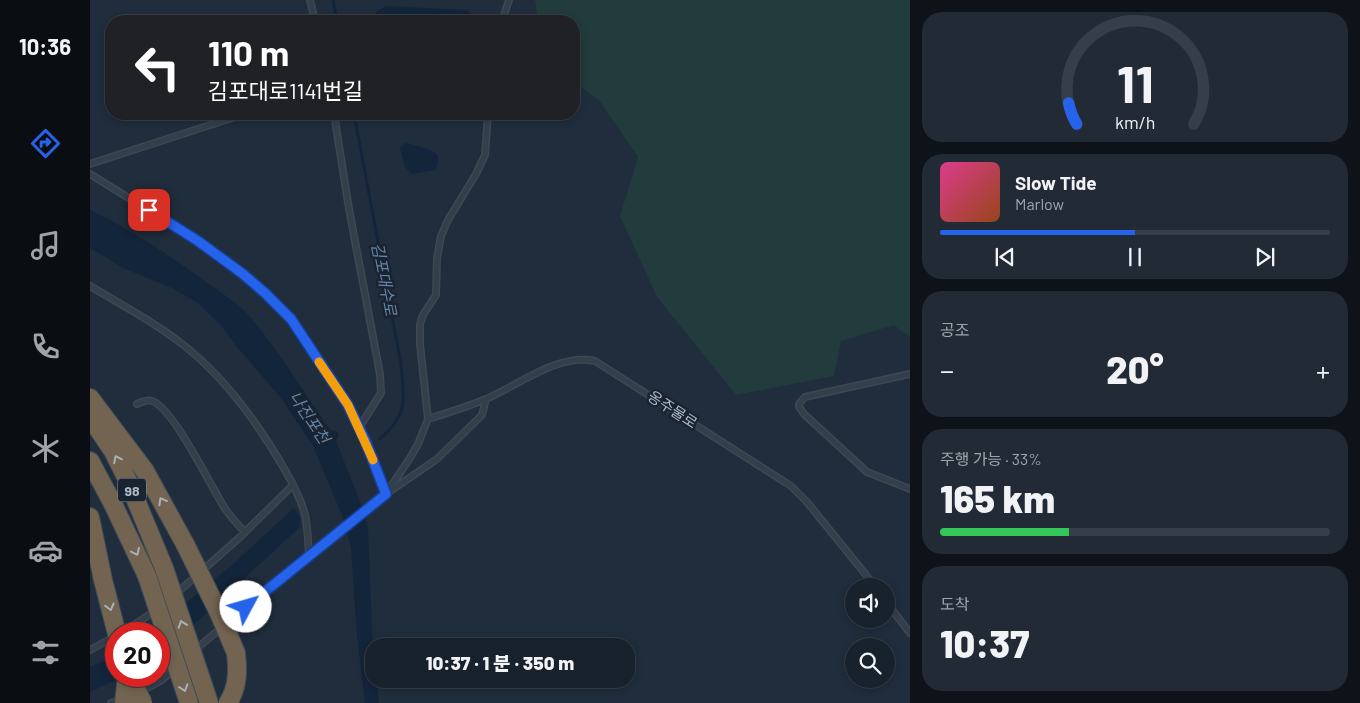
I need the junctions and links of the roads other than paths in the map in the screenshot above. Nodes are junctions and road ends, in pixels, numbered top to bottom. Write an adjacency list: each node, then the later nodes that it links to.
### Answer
1 (310, 0): 3 (lane)
2 (509, 0): 4 (lane)
3 (314, 15)
4 (504, 15)
5 (226, 120): 8 (lane)
6 (335, 120): 17 (lane)
7 (488, 120): 16 (lane)
8 (90, 164)
9 (90, 174): 17 (lane)
10 (90, 286): 19 (lane)
11 (910, 374): 20 (lane)
12 (90, 398): 40 (highway, one-way to 12, bridge)
13 (486, 399): 16 (lane, 옹주물로); 21 (lane); 26 (lane, 옹주물로)
14 (137, 404): 23 (lane)
15 (90, 417): 25 (highway, 98, one-way to 15)
16 (428, 419): 21 (lane)
17 (359, 428): 21 (lane)
18 (90, 462): 25 (highway, 98, one-way to 25)
19 (293, 485): 23 (lane); 24 (lane)
20 (910, 489)
21 (386, 494): 24 (lane)
22 (90, 517): 28 (highway, one-way to 28)
23 (245, 532): 29 (lane)
24 (309, 556): 35 (lane)
25 (156, 572): 38 (highway, 98, one-way to 38, bridge); 39 (highway, 98, one-way to 25, bridge)
26 (868, 578)
27 (895, 614): 30 (lane)
28 (115, 622)
29 (136, 622)
30 (910, 633)
31 (105, 641): 32 (lane)
32 (90, 649)
33 (126, 687): 36 (highway, bridge)
34 (134, 687): 37 (highway, bridge)
35 (111, 703)
36 (124, 703)
37 (143, 703)
38 (189, 703)
39 (209, 703)
40 (228, 703)

